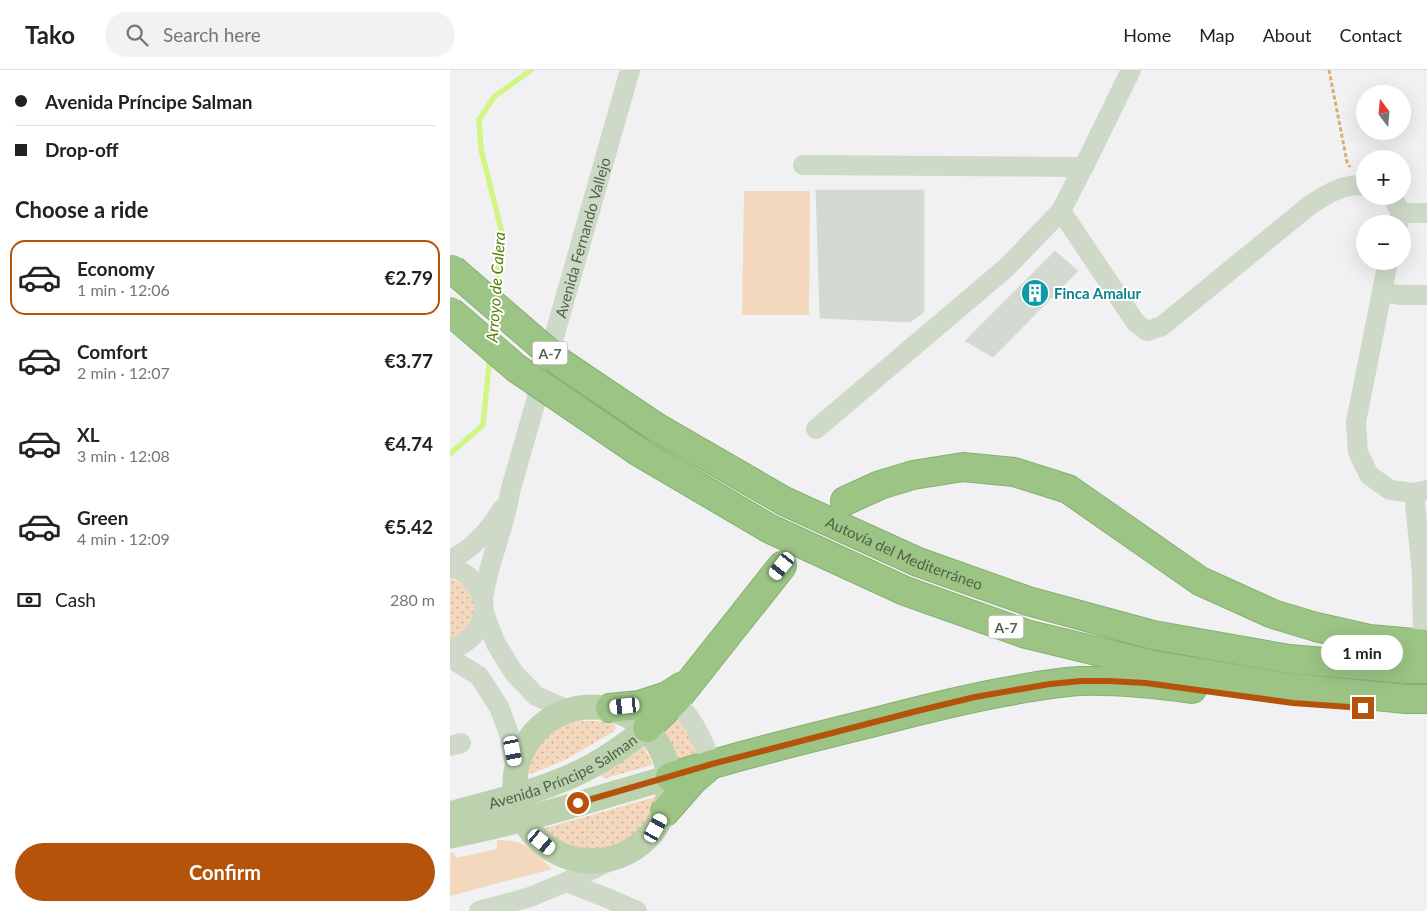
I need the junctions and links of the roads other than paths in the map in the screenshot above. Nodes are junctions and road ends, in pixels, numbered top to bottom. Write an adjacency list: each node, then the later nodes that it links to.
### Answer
1 (630, 70): 16 (street, Avenida Fernando Vallejo)
2 (1131, 70): 4 (street)
3 (802, 165): 4 (street)
4 (1084, 167): 6 (street)
5 (1356, 187): 6 (street)
6 (1061, 211): 14 (street)
7 (1397, 211): 8 (street)
8 (1427, 213)
9 (451, 268): 23 (highway, Autovía del Mediterráneo / A-7, bridge)
10 (1386, 270): 11 (street)
11 (1382, 292): 12 (street); 15 (street)
12 (1427, 295)
13 (450, 311): 26 (highway, Autovía del Mediterráneo / A-7, bridge)
14 (816, 429)
15 (1420, 491): 23 (street)
16 (510, 492): 18 (street, Avenida Fernando Vallejo); 21 (street, Avenida Fernando Vallejo)
17 (846, 501): 23 (highway)
18 (450, 560)
19 (782, 566): 25 (highway)
20 (450, 568): 21 (street)
21 (483, 606): 22 (street, Avenida Fernando Vallejo); 28 (street)
22 (450, 650)
23 (1422, 650)
24 (450, 658): 31 (street)
25 (671, 698): 27 (highway); 29 (highway); 30 (street)
26 (1417, 699): 30 (highway)
27 (610, 708): 28 (main road, Avenida Príncipe Salman); 29 (main road)
28 (568, 710): 31 (main road, Avenida Príncipe Salman)
29 (647, 728): 32 (main road); 33 (main road, Avenida Príncipe Salman)
30 (712, 764): 32 (highway); 35 (highway)
31 (515, 766): 33 (main road); 34 (main road, Avenida Príncipe Salman)
32 (670, 777): 35 (main road); 37 (main road, Avenida Príncipe Salman)
33 (515, 796): 34 (main road, Avenida Príncipe Salman); 37 (main road)
34 (474, 808): 36 (main road, Avenida Príncipe Salman)
35 (665, 812): 41 (main road)
36 (450, 814)
37 (523, 819): 38 (main road, Avenida Príncipe Salman); 40 (main road)
38 (450, 836)
39 (450, 840): 40 (main road)
40 (550, 849): 41 (main road)
41 (629, 852): 42 (street)
42 (566, 882): 43 (street); 44 (street)
43 (479, 911)
44 (637, 911)

